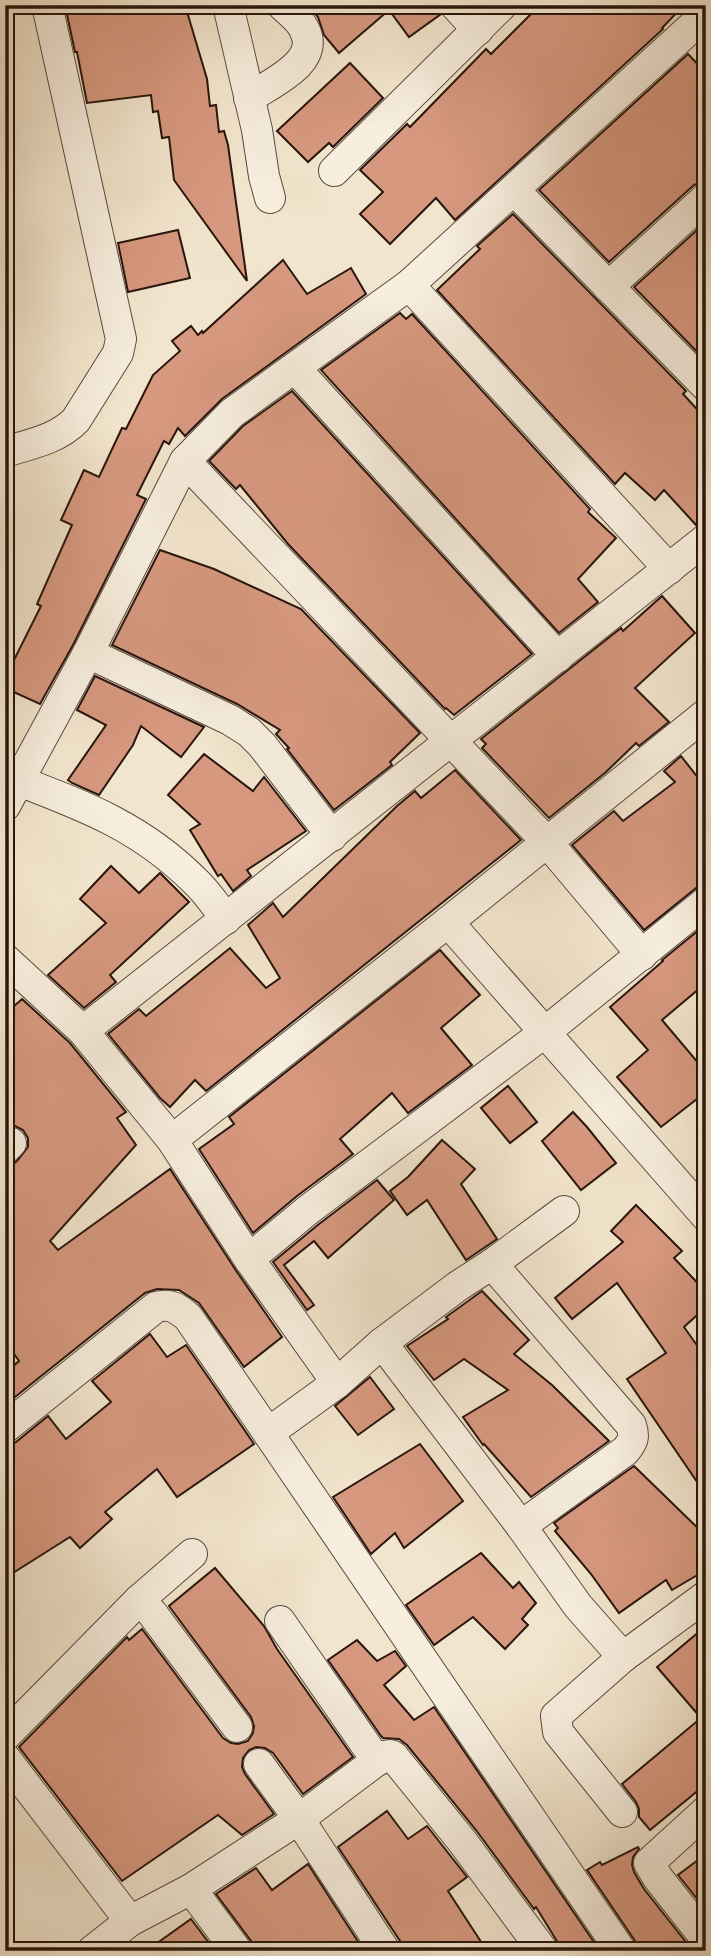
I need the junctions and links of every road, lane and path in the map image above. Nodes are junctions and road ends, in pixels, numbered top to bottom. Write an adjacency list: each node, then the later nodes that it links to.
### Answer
1 (47, 5): 17 (street)
2 (228, 5): 8 (street)
3 (282, 5): 8 (street)
4 (455, 5): 7 (street)
5 (502, 5): 7 (street)
6 (706, 14): 10 (street)
7 (478, 30): 9 (street)
8 (249, 97): 11 (street)
9 (334, 171)
10 (514, 190): 13 (street); 14 (street)
11 (270, 198)
12 (706, 198): 14 (street)
13 (409, 285): 15 (street); 20 (street)
14 (608, 287): 16 (street)
15 (295, 368): 18 (street); 22 (street)
16 (706, 386)
17 (5, 452)
18 (185, 461): 21 (street); 24 (street)
19 (706, 540): 20 (street)
20 (669, 569): 22 (street)
21 (88, 653): 25 (street); 26 (street)
22 (558, 657): 24 (street)
23 (706, 714): 27 (street)
24 (450, 741): 26 (street); 27 (street)
25 (12, 793): 29 (street)
26 (332, 836): 29 (street)
27 (547, 842): 30 (street); 31 (street)
28 (706, 902): 31 (street)
29 (226, 919): 33 (street)
30 (448, 922): 34 (street); 35 (street)
31 (642, 955): 34 (street)
32 (5, 959): 33 (street)
33 (83, 1031): 35 (street)
34 (544, 1033): 37 (street); 38 (street)
35 (172, 1140): 38 (street)
36 (564, 1211): 39 (street)
37 (706, 1216)
38 (249, 1259): 41 (street)
39 (492, 1264): 40 (street); 44 (street)
40 (382, 1343): 41 (street); 44 (street)
41 (337, 1383): 43 (street)
42 (5, 1428): 43 (street)
43 (268, 1433): 65 (street)
44 (521, 1526): 49 (street)
45 (192, 1554): 47 (street)
46 (706, 1596): 49 (street)
47 (139, 1600): 50 (street); 51 (street)
48 (280, 1621): 53 (street)
49 (623, 1657): 56 (street)
50 (237, 1727)
51 (5, 1737)
52 (5, 1758): 59 (street)
53 (377, 1761): 57 (street); 64 (street)
54 (259, 1764): 57 (street)
55 (706, 1811): 60 (street)
56 (622, 1812)
57 (299, 1819): 58 (street); 63 (street)
58 (191, 1889): 59 (street); 62 (street)
59 (130, 1921): 61 (street)
60 (706, 1939)
61 (92, 1951)
62 (237, 1951)
63 (385, 1951)
64 (542, 1951)
65 (621, 1951)

